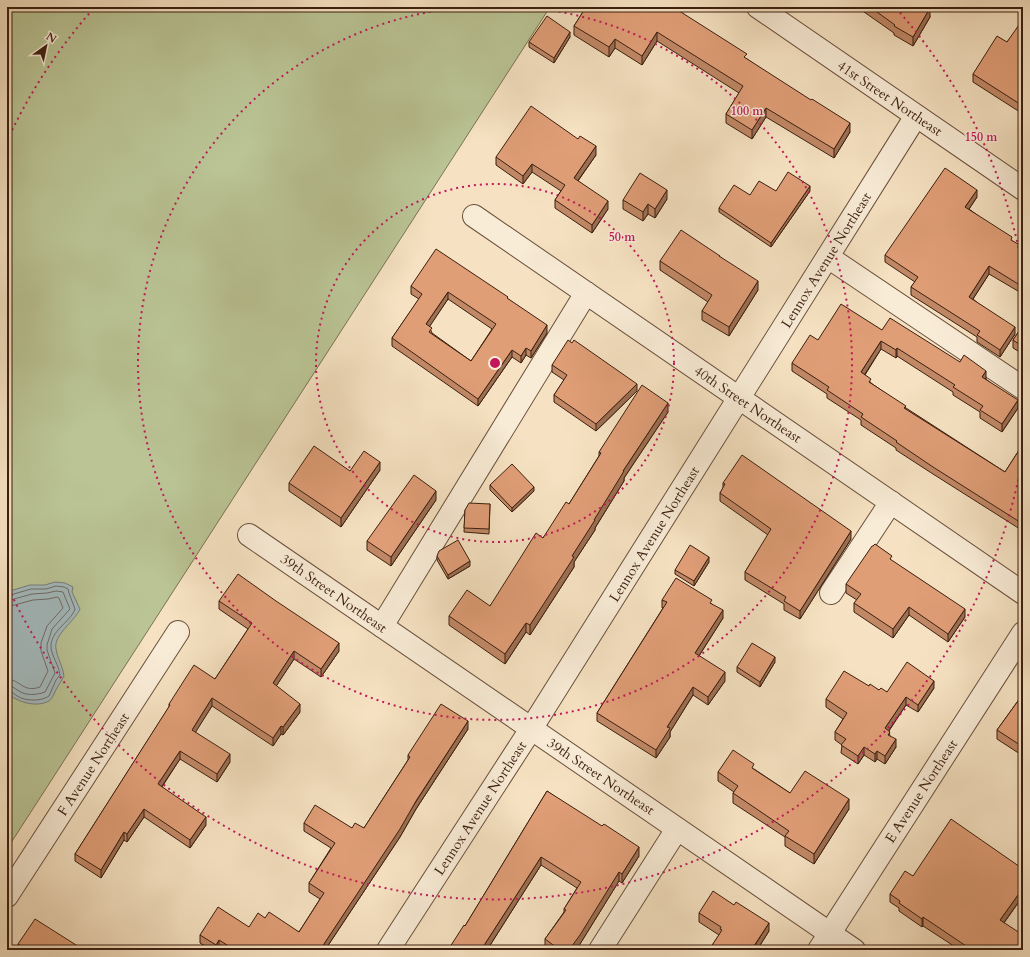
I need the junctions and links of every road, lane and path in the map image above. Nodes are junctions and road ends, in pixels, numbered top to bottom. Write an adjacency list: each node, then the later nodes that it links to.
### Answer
1 (758, 7): 2 (street, 41st Street Northeast)
2 (916, 116): 3 (street, 41st Street Northeast); 5 (street, Lennox Avenue Northeast)
3 (1023, 189)
4 (474, 216): 6 (street, 40th Street Northeast)
5 (828, 257): 7 (street); 8 (street, Lennox Avenue Northeast)
6 (586, 293): 8 (street, 40th Street Northeast); 13 (street)
7 (1023, 388)
8 (739, 398): 9 (street, 40th Street Northeast); 16 (street, Lennox Avenue Northeast)
9 (890, 502): 11 (street); 12 (street, 40th Street Northeast)
10 (249, 535): 13 (street, 39th Street Northeast)
11 (831, 593)
12 (1023, 593)
13 (382, 626): 16 (street, 39th Street Northeast)
14 (178, 632): 18 (street, F Avenue Northeast)
15 (1023, 633): 19 (street, E Avenue Northeast)
16 (531, 729): 17 (street, 39th Street Northeast); 20 (street, Lennox Avenue Northeast)
17 (677, 829): 19 (street, 39th Street Northeast); 21 (street)
18 (7, 896)
19 (824, 942): 22 (street, 39th Street Northeast)
20 (388, 950)
21 (600, 950)
22 (854, 950)

